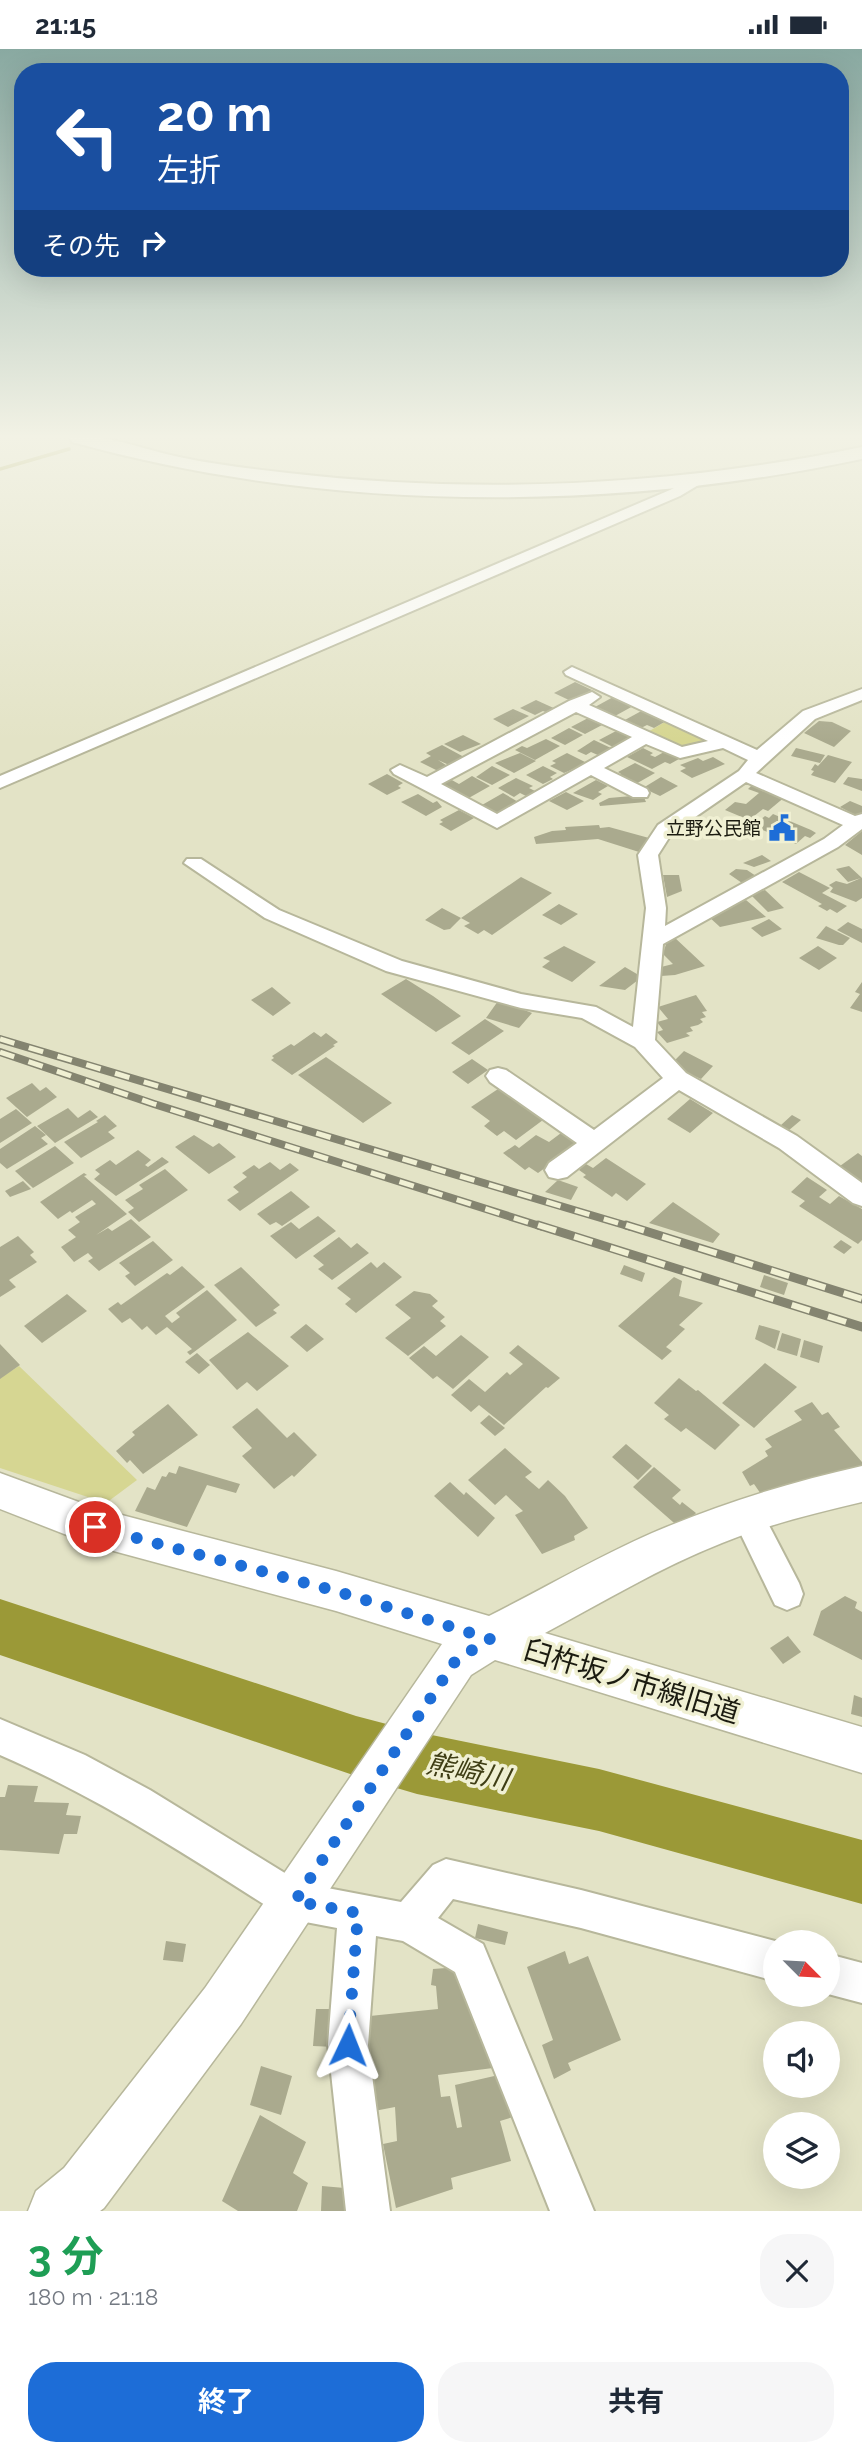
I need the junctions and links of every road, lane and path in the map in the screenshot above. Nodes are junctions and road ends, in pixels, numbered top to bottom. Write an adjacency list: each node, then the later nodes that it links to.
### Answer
1 (568, 539): 12 (street)
2 (572, 672): 7 (street)
3 (862, 694): 8 (street)
4 (592, 697): 5 (street)
5 (575, 705): 6 (street); 13 (street)
6 (645, 737): 7 (street); 9 (street)
7 (724, 742): 8 (street)
8 (759, 758): 11 (street)
9 (592, 768): 13 (street); 14 (street)
10 (400, 770): 13 (street)
11 (744, 775): 15 (street); 17 (street)
12 (0, 783)
13 (428, 784)
14 (640, 793)
15 (859, 822): 17 (street)
16 (194, 863): 18 (street)
17 (655, 940): 18 (street)
18 (643, 1042): 20 (street)
19 (499, 1076): 21 (street)
20 (678, 1079): 21 (street); 23 (street)
21 (594, 1142): 22 (street)
22 (558, 1170)
23 (862, 1196)
24 (862, 1485): 26 (street)
25 (0, 1490): 28 (street, 臼杵坂ノ市線旧道)
26 (752, 1523): 27 (street); 28 (street)
27 (787, 1594)
28 (473, 1649): 30 (street, 臼杵坂ノ市線旧道); 31 (street)
29 (0, 1737): 31 (street)
30 (862, 1750)
31 (295, 1901): 32 (street); 37 (street)
32 (358, 1913): 33 (street); 38 (street)
33 (409, 1923): 34 (street); 39 (street)
34 (763, 1958)
35 (840, 1977): 36 (street)
36 (862, 1983)
37 (56, 2211)
38 (368, 2211)
39 (572, 2211)

